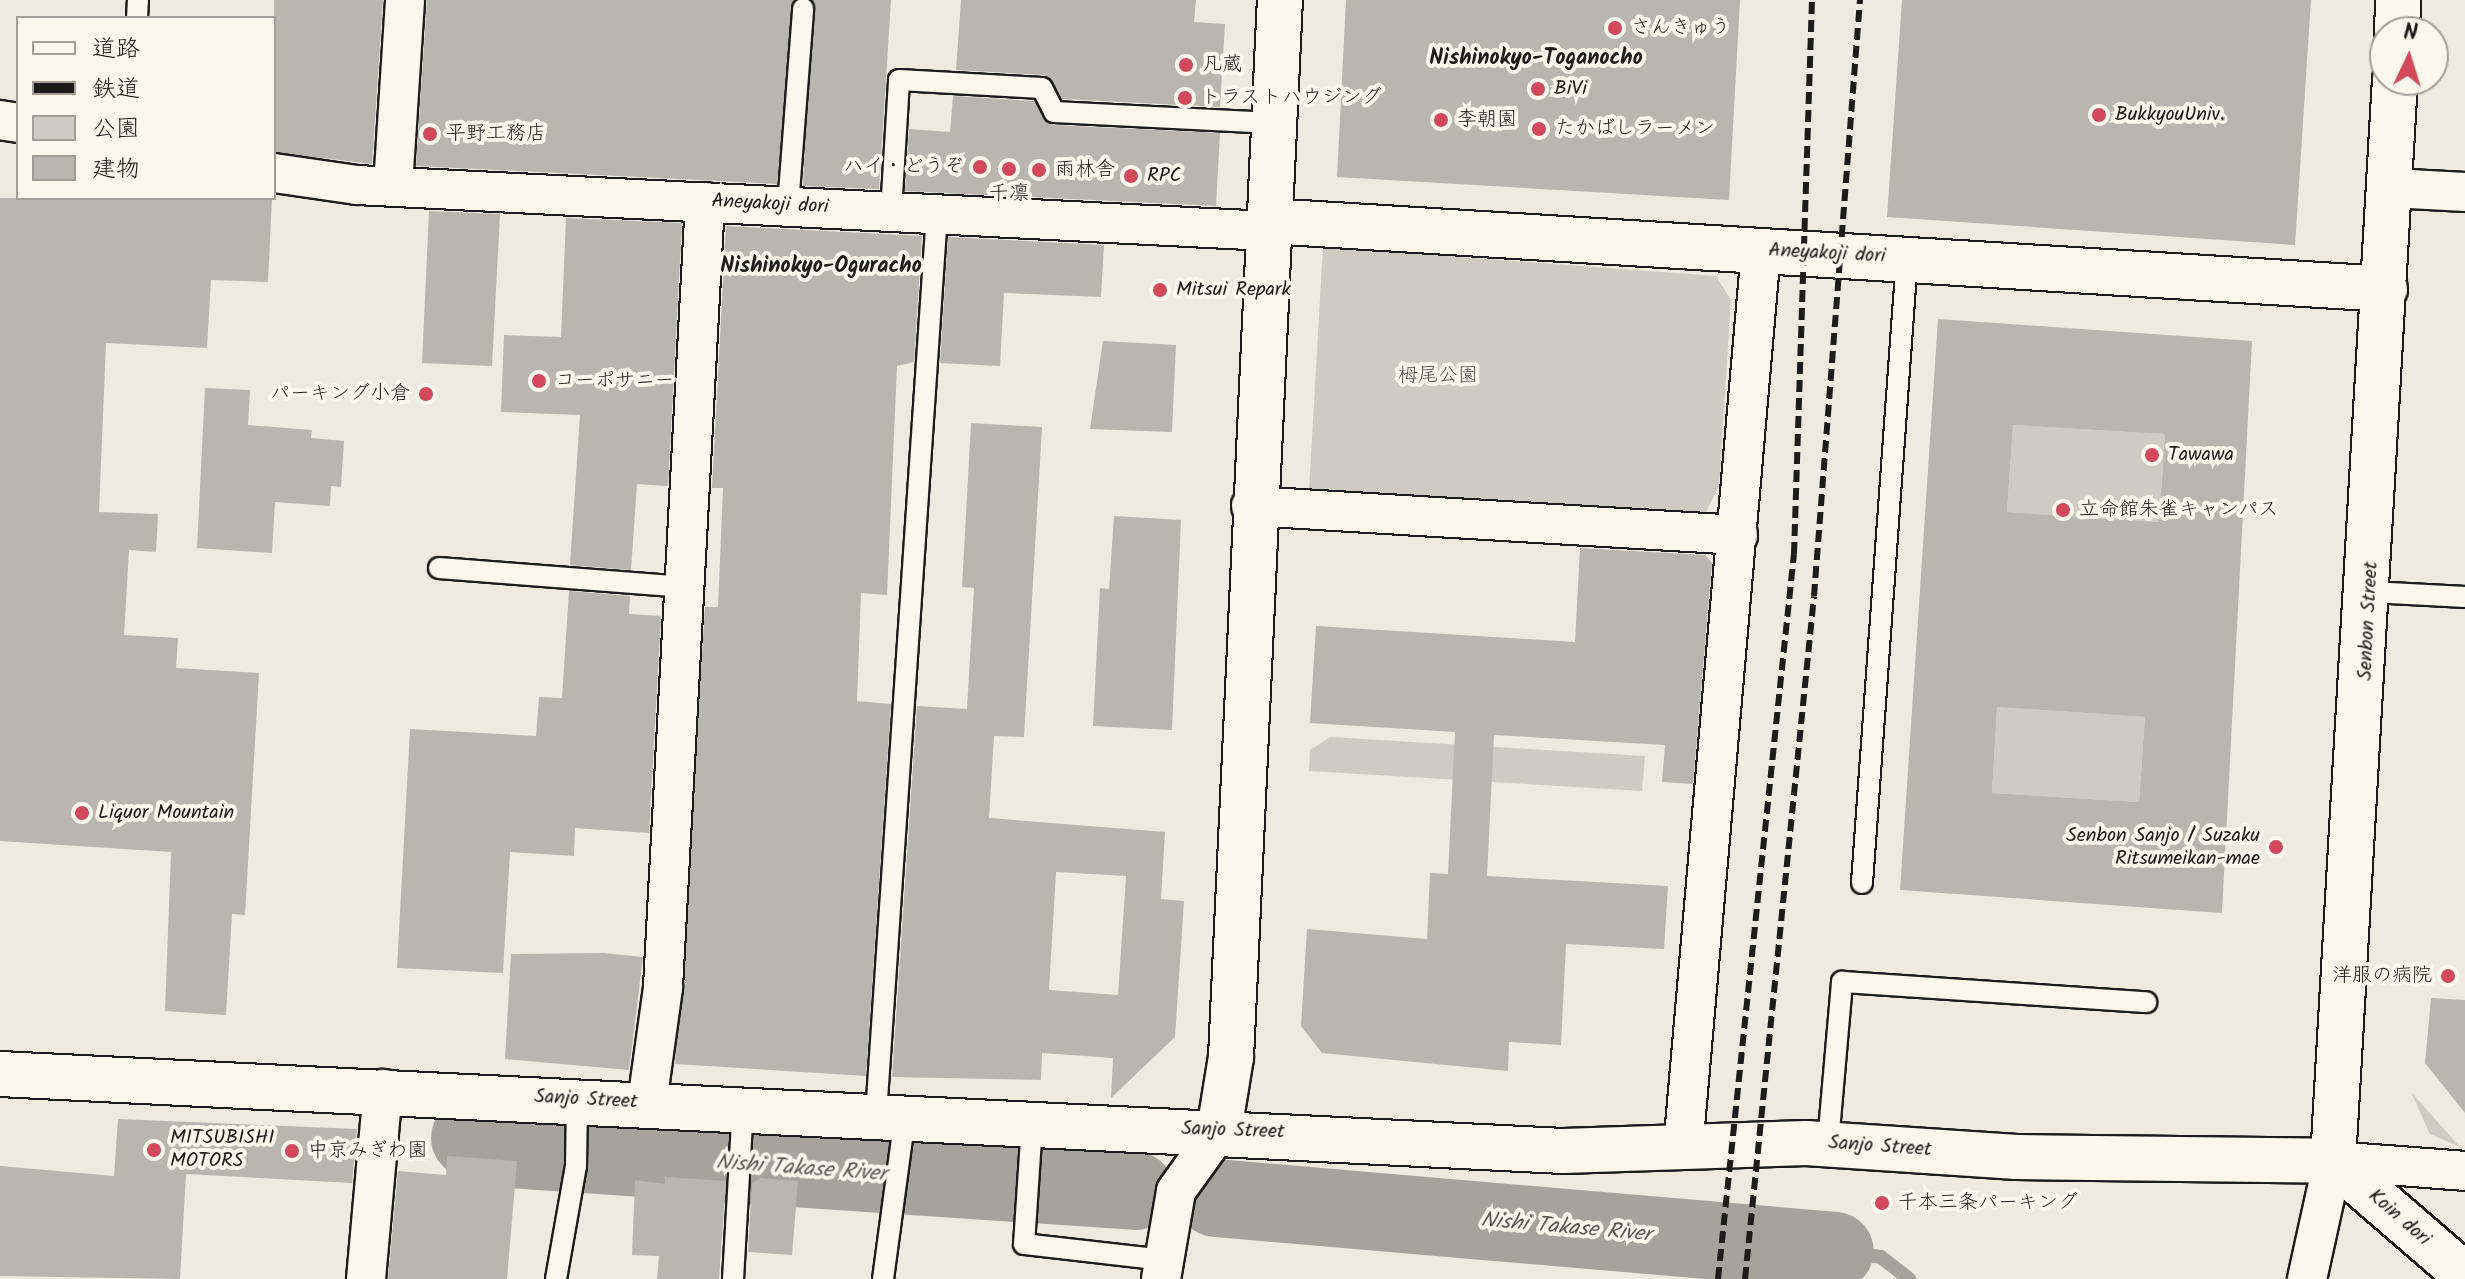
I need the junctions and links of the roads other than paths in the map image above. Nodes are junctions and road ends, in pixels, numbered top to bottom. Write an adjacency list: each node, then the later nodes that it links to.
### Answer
1 (405, 0): 7 (street)
2 (1280, 0): 5 (main road)
3 (803, 9): 11 (lane)
4 (2394, 96): 8 (main road, Senbon Street)
5 (1273, 123): 12 (lane); 14 (main road)
6 (276, 173): 7 (street, Aneyakoji dori)
7 (393, 186): 10 (street, Aneyakoji dori)
8 (2391, 188): 9 (street); 17 (main road, Senbon Street)
9 (2465, 192)
10 (705, 202): 11 (street, Aneyakoji dori); 21 (street)
11 (788, 206): 12 (street, Aneyakoji dori)
12 (891, 212): 13 (street, Aneyakoji dori)
13 (937, 214): 14 (street, Aneyakoji dori); 30 (lane)
14 (1267, 226): 15 (main road, Aneyakoji dori); 18 (main road)
15 (1761, 251): 16 (main road, Aneyakoji dori); 19 (street)
16 (1907, 259): 17 (main road, Aneyakoji dori); 24 (lane)
17 (2385, 289): 22 (main road, Senbon Street)
18 (1251, 506): 19 (street); 33 (main road)
19 (1738, 535): 35 (street)
20 (439, 568): 21 (lane)
21 (688, 587): 29 (street)
22 (2371, 592): 23 (lane); 36 (main road, Senbon Street)
23 (2465, 597)
24 (1862, 883)
25 (2146, 1002): 34 (lane)
26 (0, 1074): 27 (main road, Sanjo Street)
27 (383, 1089): 28 (main road, Sanjo Street); 40 (street)
28 (577, 1099): 29 (main road, Sanjo Street); 41 (lane)
29 (647, 1103): 32 (main road, Sanjo Street)
30 (891, 1116): 31 (main road, Sanjo Street); 32 (main road, Sanjo Street); 43 (lane)
31 (1032, 1124): 33 (main road, Sanjo Street); 38 (lane)
32 (742, 1128): 42 (lane)
33 (1219, 1131): 35 (main road, Sanjo Street); 38 (street)
34 (1828, 1143): 35 (main road, Sanjo Street); 36 (main road, Sanjo Street)
35 (1683, 1149)
36 (2333, 1161): 37 (street, Sanjo Street); 39 (main road, Koin dori); 44 (street)
37 (2465, 1171)
38 (1163, 1269)
39 (2465, 1275)
40 (366, 1279)
41 (556, 1279)
42 (733, 1279)
43 (883, 1279)
44 (2307, 1279)

